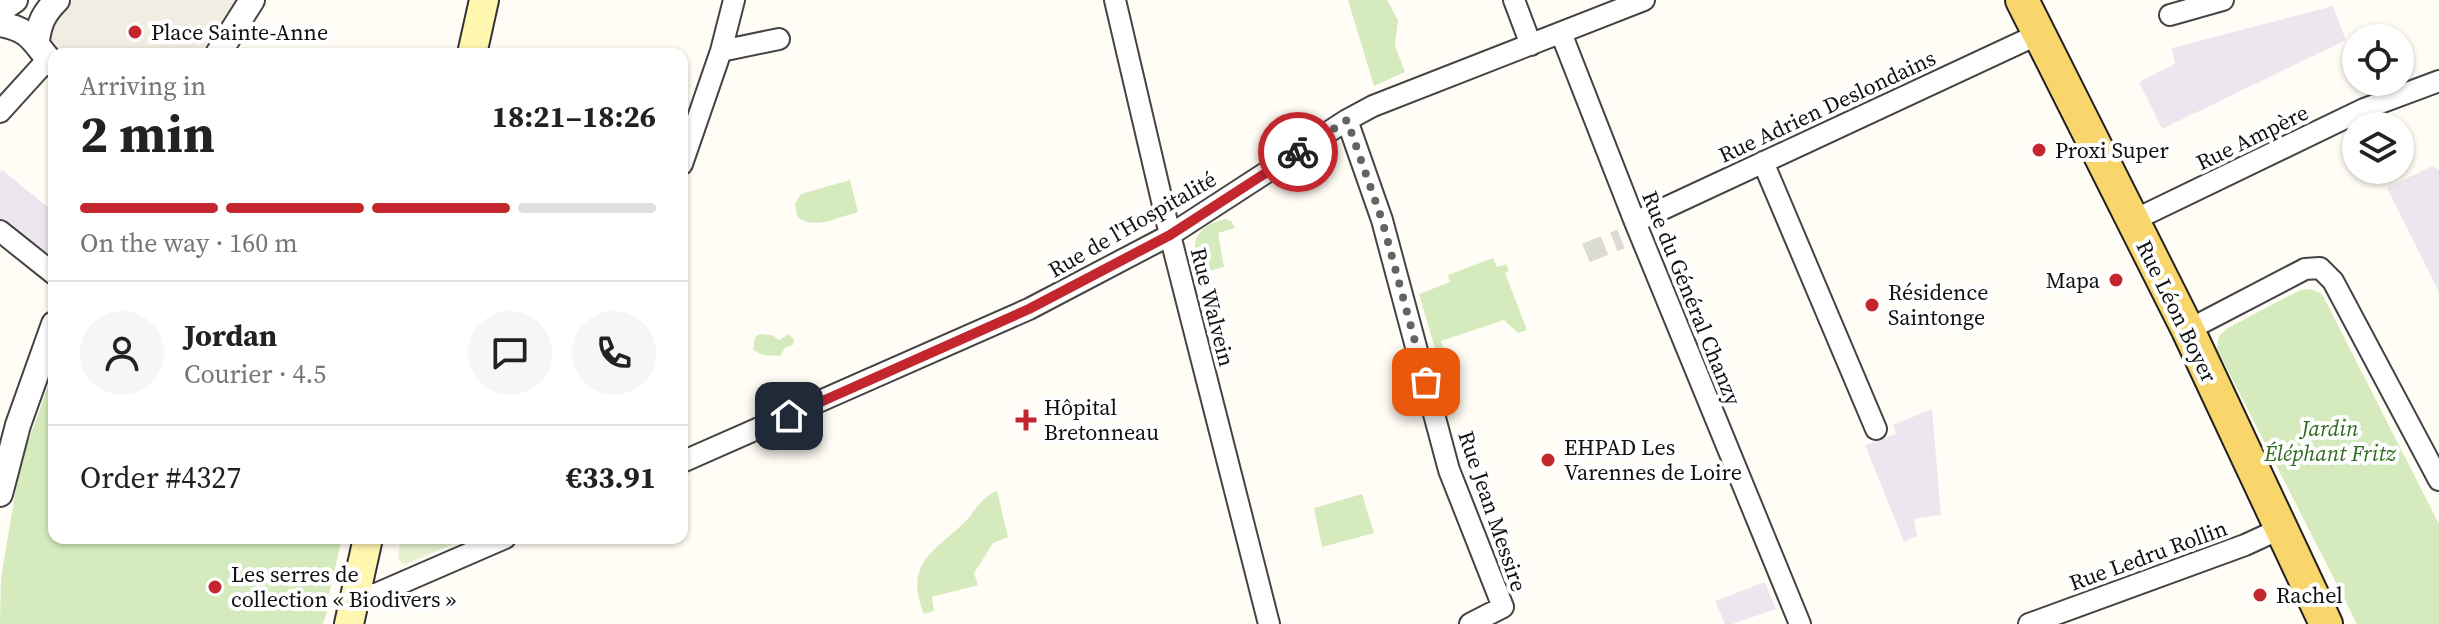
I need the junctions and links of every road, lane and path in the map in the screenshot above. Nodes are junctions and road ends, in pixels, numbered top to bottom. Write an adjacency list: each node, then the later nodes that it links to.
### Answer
1 (15, 0): 11 (street)
2 (57, 0): 21 (street)
3 (252, 0): 18 (street)
4 (484, 0): 19 (main road)
5 (734, 0): 20 (street)
6 (1115, 0): 30 (street, Rue Walvein)
7 (1514, 0): 17 (street)
8 (1644, 0): 14 (street, Rue de l'Hospitalité)
9 (2022, 0): 15 (main road, Rue Léon Boyer)
10 (2223, 0): 12 (street)
11 (0, 10)
12 (2170, 15)
13 (0, 24): 21 (street)
14 (1561, 33): 17 (street, Rue de l'Hospitalité); 28 (street, Rue du Général Chanzy)
15 (2039, 34): 26 (street, Rue Adrien Deslondains); 27 (main road, Rue Léon Boyer)
16 (779, 39): 20 (street)
17 (1531, 45): 24 (street, Rue de l'Hospitalité)
18 (222, 48)
19 (473, 48)
20 (721, 51): 25 (street)
21 (46, 55): 23 (street)
22 (2439, 81): 27 (street, Rue Ampère)
23 (0, 112)
24 (1347, 120): 30 (street, Rue de l'Hospitalité); 45 (street, Rue Jean Messire)
25 (688, 147)
26 (1763, 162): 28 (street, Rue Adrien Deslondains); 34 (street)
27 (2132, 221): 32 (main road, Rue Léon Boyer)
28 (1635, 222): 46 (street, Rue du Général Chanzy)
29 (0, 231): 31 (street)
30 (1170, 235): 36 (street, Rue de l'Hospitalité); 44 (street, Rue Walvein)
31 (48, 269)
32 (2188, 330): 37 (street); 39 (main road, Rue Léon Boyer)
33 (48, 340): 35 (street)
34 (1876, 429)
35 (5, 454): 38 (street)
36 (688, 459)
37 (2437, 471)
38 (0, 494)
39 (2282, 528): 47 (street, Rue Ledru Rollin); 48 (main road, Rue Léon Boyer)
40 (367, 544): 42 (main road)
41 (491, 544): 42 (street)
42 (356, 594): 43 (main road)
43 (349, 624)
44 (1269, 624)
45 (1470, 624)
46 (1800, 624)
47 (2029, 624)
48 (2326, 624)

